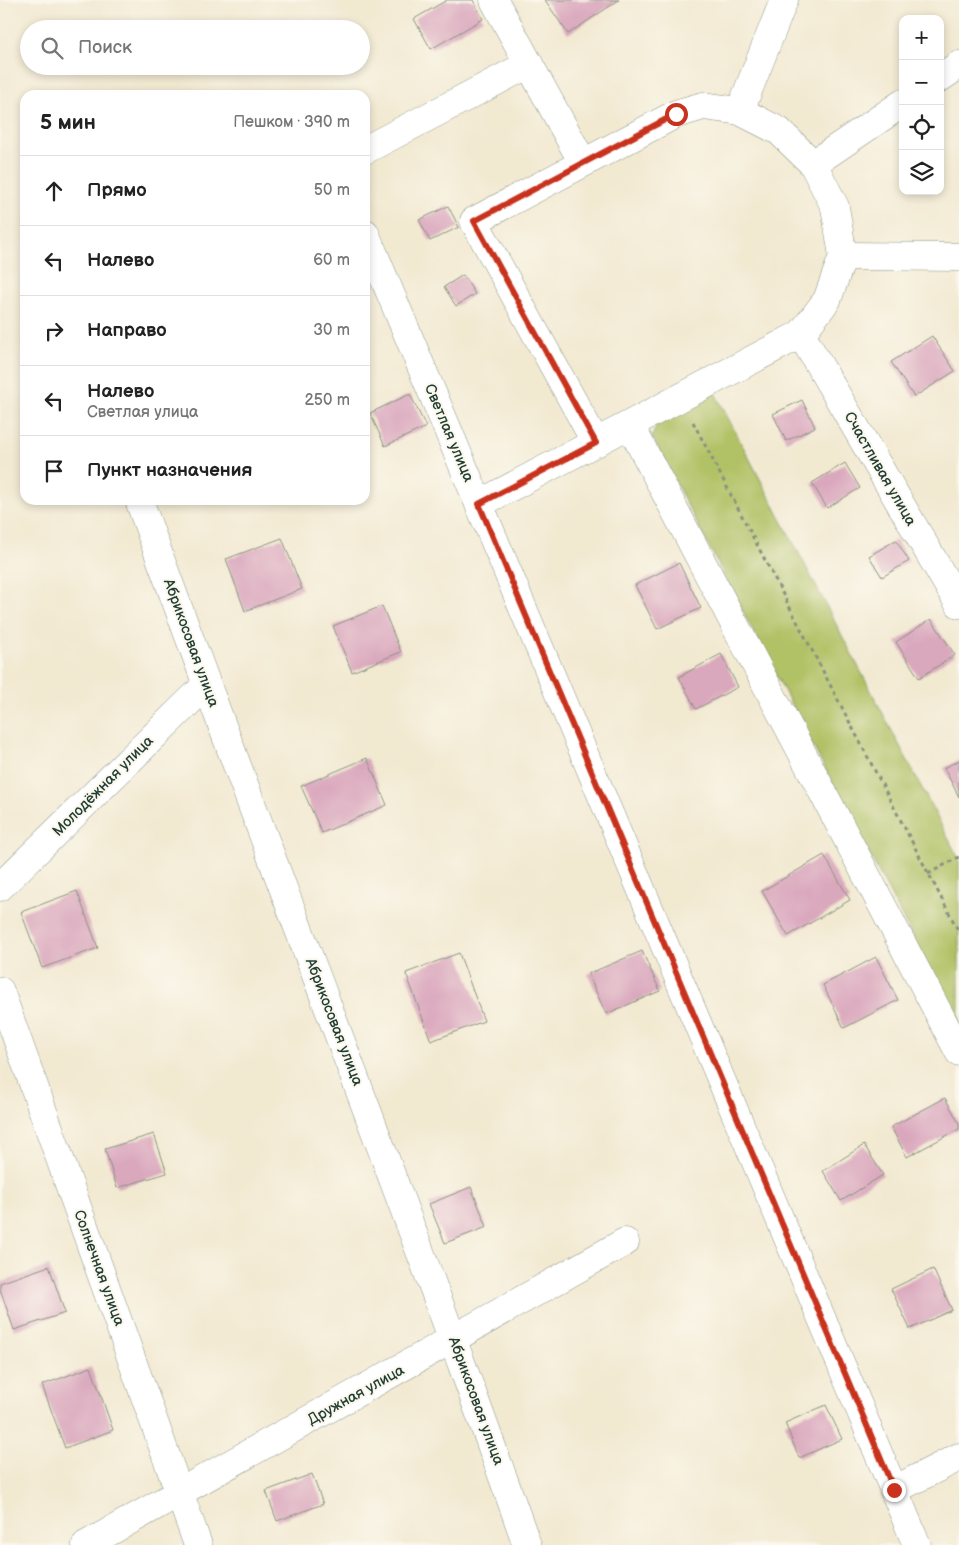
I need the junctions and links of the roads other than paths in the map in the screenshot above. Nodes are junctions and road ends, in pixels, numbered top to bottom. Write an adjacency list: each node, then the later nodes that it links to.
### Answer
1 (494, 0): 3 (street)
2 (784, 0): 7 (street)
3 (529, 64): 8 (street); 9 (street)
4 (959, 65): 5 (street)
5 (944, 75)
6 (900, 105): 10 (street)
7 (740, 111): 9 (street); 10 (street)
8 (370, 147)
9 (583, 163): 16 (street)
10 (813, 164): 12 (street)
11 (370, 245): 17 (street, Светлая улица)
12 (843, 256): 13 (street); 14 (street)
13 (959, 256)
14 (801, 334): 15 (street); 19 (street, Счастливая улица)
15 (630, 425): 16 (street); 23 (street)
16 (596, 443): 17 (street)
17 (479, 504): 27 (street, Светлая улица)
18 (141, 505): 20 (street, Абрикосовая улица)
19 (959, 604)
20 (206, 685): 21 (street, Молодёжная улица); 25 (street, Абрикосовая улица)
21 (0, 887)
22 (0, 991): 28 (street, Солнечная улица)
23 (959, 1052)
24 (625, 1242): 25 (street, Дружная улица)
25 (454, 1340): 28 (street, Дружная улица); 31 (street, Абрикосовая улица)
26 (959, 1457): 27 (street)
27 (894, 1490): 32 (street, Светлая улица)
28 (180, 1493): 29 (street, Дружная улица); 30 (street, Солнечная улица)
29 (86, 1545)
30 (198, 1545)
31 (527, 1545)
32 (917, 1545)

